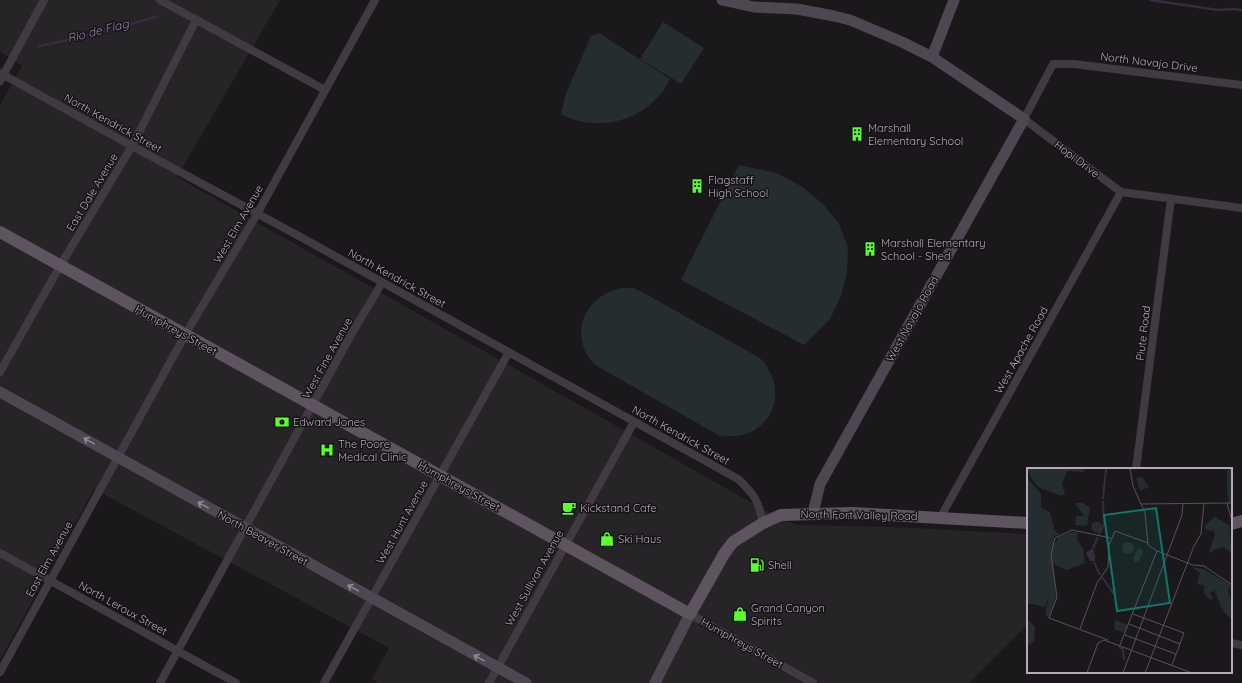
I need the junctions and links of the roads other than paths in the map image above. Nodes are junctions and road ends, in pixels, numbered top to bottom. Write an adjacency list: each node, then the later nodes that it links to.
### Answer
1 (44, 0): 9 (street)
2 (160, 0): 6 (street)
3 (375, 0): 11 (street, West Elm Avenue)
4 (722, 0): 7 (street, Hopi Drive)
5 (954, 0): 7 (street)
6 (196, 20): 11 (street); 13 (street, East Dale Avenue)
7 (932, 57): 12 (street, Hopi Drive)
8 (1053, 64): 10 (street, North Navajo Drive); 12 (street, West Navajo Road)
9 (1, 76): 13 (street, North Kendrick Street)
10 (1242, 85)
11 (325, 90): 17 (street, West Elm Avenue)
12 (1024, 118): 14 (street, Hopi Drive); 30 (street, West Navajo Road)
13 (132, 146): 17 (street, North Kendrick Street); 19 (street, East Dale Avenue)
14 (1121, 192): 15 (street, Hopi Drive); 31 (street, West Apache Road)
15 (1171, 199): 16 (street, Hopi Drive); 28 (street, Piute Road)
16 (1242, 208)
17 (256, 214): 20 (street, North Kendrick Street); 21 (street, West Elm Avenue)
18 (0, 232): 19 (main road, Humphreys Street)
19 (60, 266): 21 (main road, Humphreys Street); 23 (street, East Dale Avenue)
20 (382, 283): 22 (street, North Kendrick Street); 25 (street, West Fine Avenue)
21 (185, 335): 25 (main road, Humphreys Street); 27 (street, West Elm Avenue)
22 (509, 352): 26 (street, North Kendrick Street); 29 (street, West Hunt Avenue)
23 (0, 372)
24 (0, 392): 27 (street, North Beaver Street, one-way to 24)
25 (313, 405): 29 (main road, Humphreys Street); 36 (street, West Fine Avenue)
26 (634, 422): 33 (street, North Kendrick Street); 37 (street, West Sullivan Avenue)
27 (118, 458): 36 (street, North Beaver Street, one-way to 27); 39 (street, East Elm Avenue)
28 (1136, 468)
29 (440, 476): 37 (main road, Humphreys Street); 40 (street, West Hunt Avenue)
30 (813, 513): 31 (main road, North Fort Valley Road); 33 (main road, North Fort Valley Road)
31 (940, 518): 34 (main road, North Fort Valley Road)
32 (1242, 521): 35 (main road)
33 (763, 523): 41 (main road, North Fort Valley Road)
34 (1027, 523)
35 (1232, 524)
36 (245, 528): 40 (street, North Beaver Street, one-way to 36); 44 (street, West Fine Avenue)
37 (565, 544): 41 (main road, Humphreys Street); 45 (street, West Sullivan Avenue)
38 (0, 553): 39 (street, North Leroux Street)
39 (50, 581): 44 (street, North Leroux Street); 46 (street, East Elm Avenue)
40 (372, 598): 45 (street, North Beaver Street, one-way to 40); 49 (street, West Hunt Avenue)
41 (690, 614): 52 (street); 53 (street, Humphreys Street)
42 (1232, 643): 43 (street)
43 (1242, 645)
44 (178, 651): 47 (street, West Fine Avenue); 48 (street, North Leroux Street)
45 (498, 668): 50 (street, West Sullivan Avenue); 51 (street, North Beaver Street)
46 (0, 672)
47 (160, 683)
48 (236, 683)
49 (324, 683)
50 (489, 683)
51 (526, 683)
52 (655, 683)
53 (813, 683)

